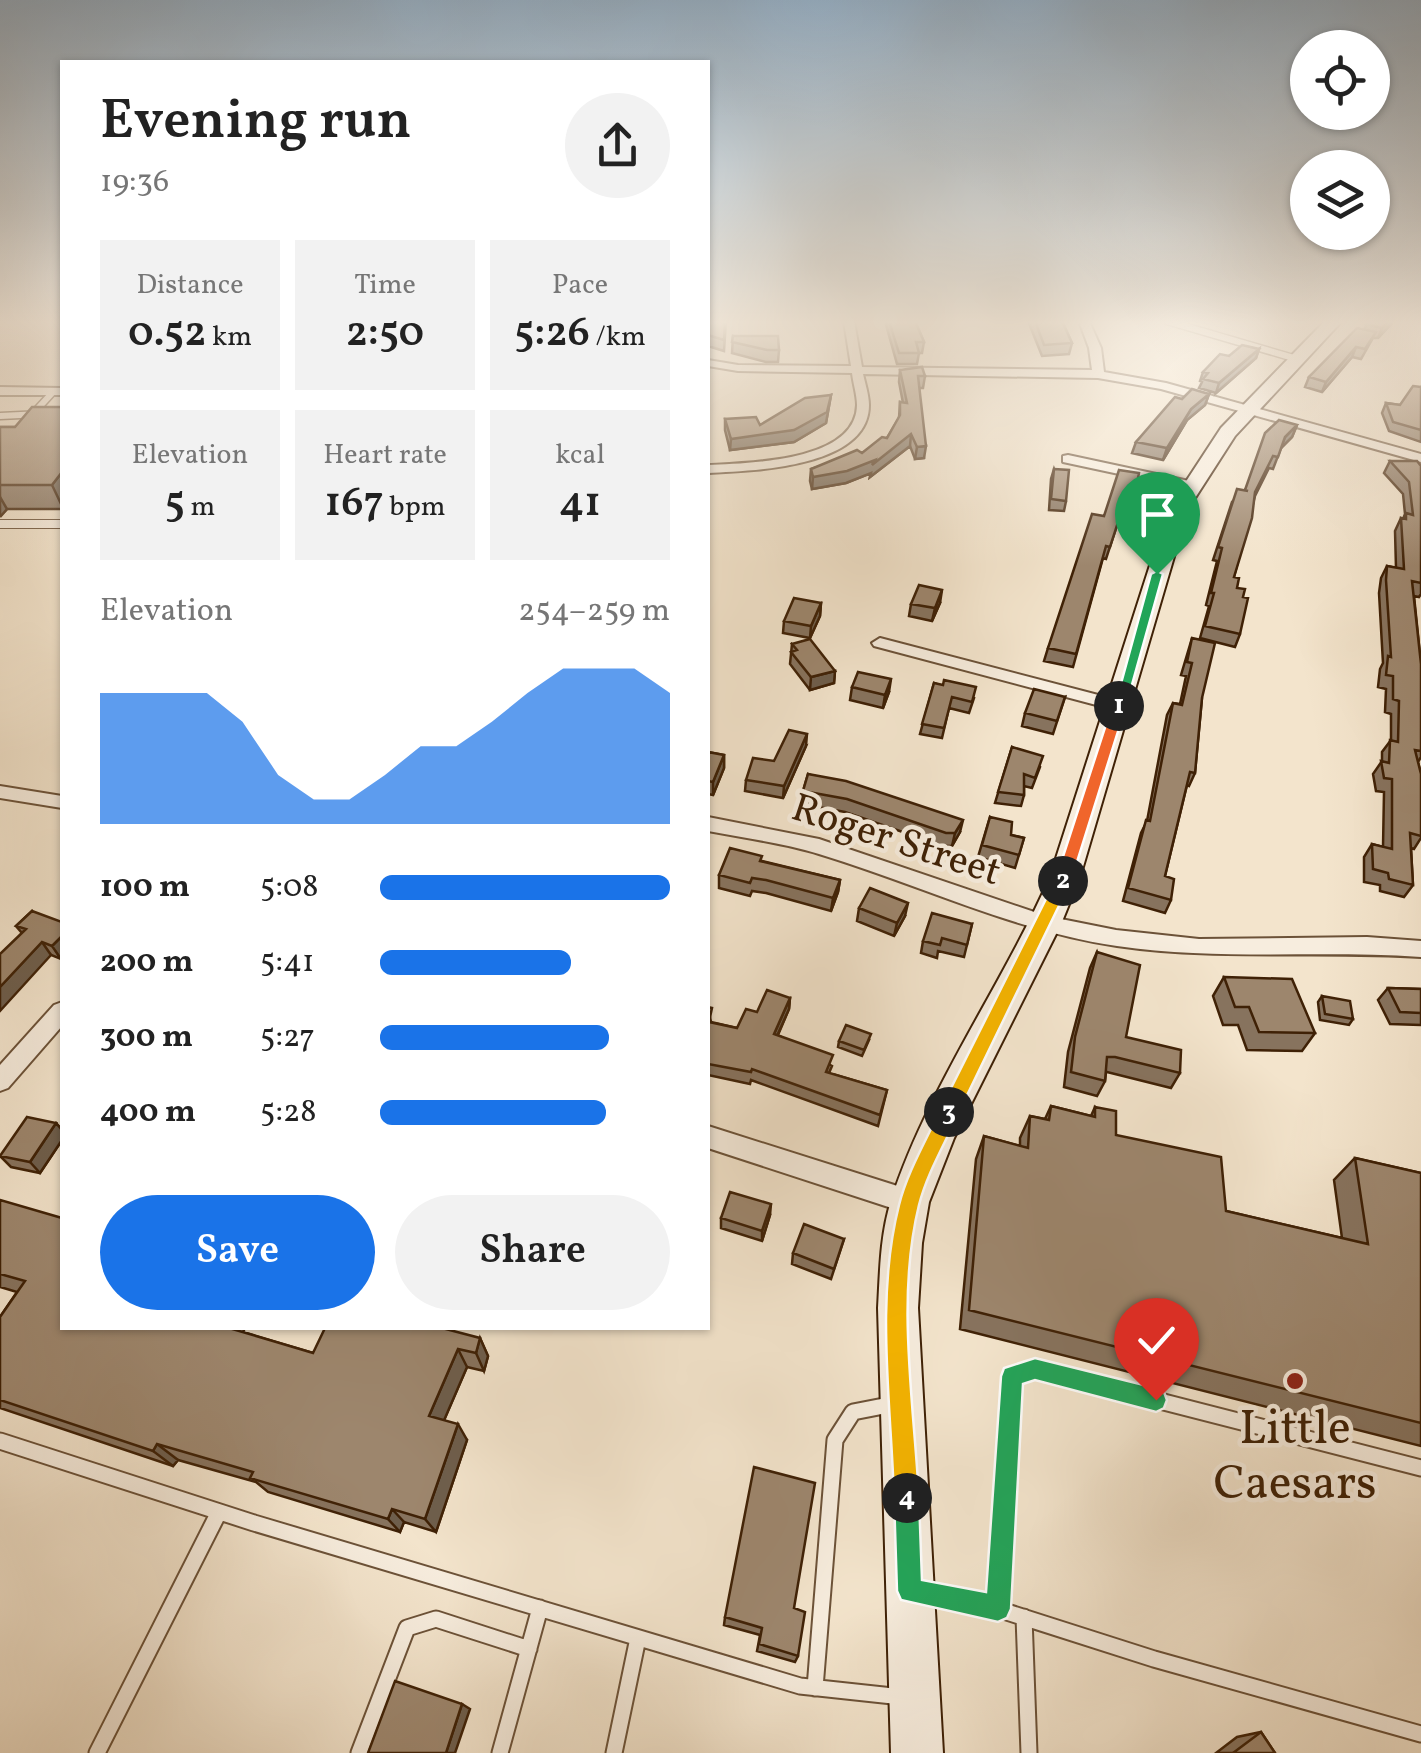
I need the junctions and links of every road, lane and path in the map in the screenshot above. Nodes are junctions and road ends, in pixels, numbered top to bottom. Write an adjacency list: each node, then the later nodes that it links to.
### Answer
1 (45, 403): 6 (lane)
2 (860, 403): 12 (street)
3 (1218, 403): 5 (street)
4 (1255, 403): 5 (street)
5 (1248, 410): 10 (street); 13 (street)
6 (33, 413): 7 (lane); 8 (lane); 9 (lane)
7 (60, 413)
8 (0, 416)
9 (26, 422)
10 (1421, 458)
11 (1068, 459): 13 (street)
12 (710, 469)
13 (1189, 485): 17 (street)
14 (60, 522): 15 (lane)
15 (0, 524)
16 (880, 643): 17 (street)
17 (1119, 706): 21 (street)
18 (0, 792): 19 (street)
19 (60, 802)
20 (710, 824): 21 (street, Roger Street)
21 (1045, 924): 22 (street, Roger Street); 26 (street)
22 (1421, 949)
23 (59, 1016): 24 (street)
24 (0, 1081)
25 (710, 1138): 26 (street)
26 (910, 1202): 27 (street)
27 (904, 1402): 31 (street); 37 (lane)
28 (0, 1441): 30 (lane)
29 (1421, 1468): 33 (lane)
30 (220, 1512): 32 (lane); 40 (lane)
31 (910, 1591): 33 (lane); 38 (street)
32 (540, 1608): 35 (lane); 36 (lane)
33 (998, 1609): 34 (lane)
34 (1024, 1618): 39 (lane); 45 (lane)
35 (638, 1638): 37 (lane); 43 (lane)
36 (528, 1649): 41 (lane); 42 (lane)
37 (814, 1688): 38 (lane)
38 (914, 1699): 44 (street)
39 (1421, 1734)
40 (97, 1753)
41 (359, 1753)
42 (500, 1753)
43 (614, 1753)
44 (917, 1753)
45 (1029, 1753)

